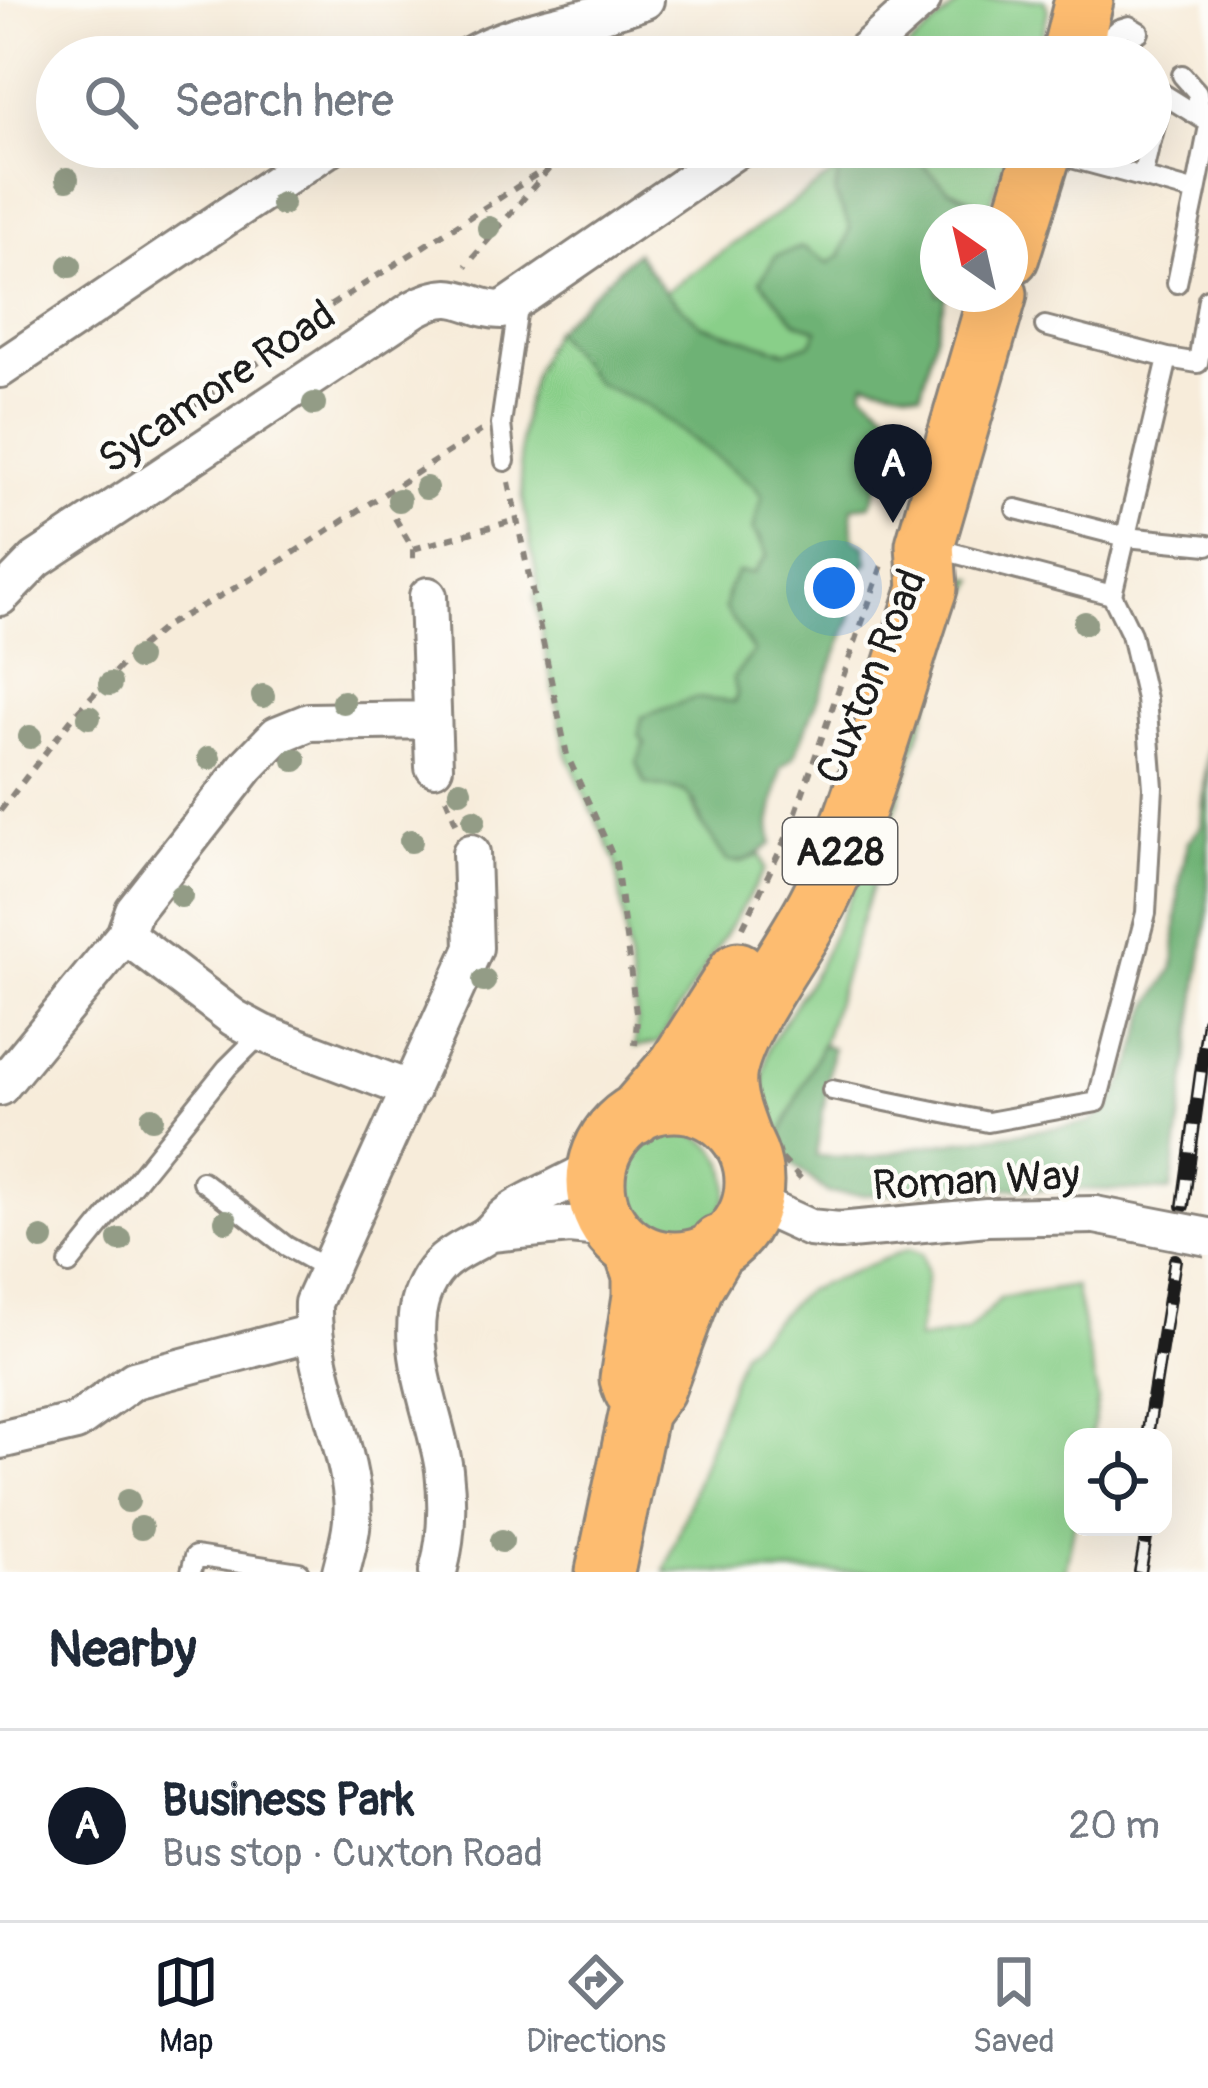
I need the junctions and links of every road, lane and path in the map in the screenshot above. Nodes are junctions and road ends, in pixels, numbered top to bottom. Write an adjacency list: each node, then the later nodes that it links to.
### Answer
1 (644, 0): 4 (street)
2 (922, 0): 5 (street)
3 (1139, 32): 6 (lane)
4 (512, 36)
5 (882, 36)
6 (1091, 36)
7 (1182, 75): 9 (lane)
8 (1172, 99): 9 (lane)
9 (1206, 123): 18 (lane)
10 (299, 168): 27 (street)
11 (547, 168): 29 (path)
12 (550, 168): 20 (path)
13 (708, 168): 23 (street)
14 (1037, 168): 19 (main road)
15 (1126, 168): 17 (lane)
16 (1144, 168): 17 (lane)
17 (1142, 177): 18 (lane)
18 (1196, 192): 21 (lane)
19 (1026, 204)
20 (457, 277)
21 (1177, 283)
22 (1208, 298): 26 (lane)
23 (509, 307): 28 (lane); 39 (street, Sycamore Road)
24 (991, 312): 35 (main road, Cuxton Road / A228)
25 (1045, 326): 26 (lane)
26 (1168, 358): 34 (lane)
27 (0, 369)
28 (502, 417): 30 (lane); 42 (path)
29 (161, 426)
30 (505, 461): 33 (path)
31 (1016, 509): 34 (lane)
32 (395, 518): 33 (path)
33 (517, 520): 48 (path)
34 (1126, 537): 36 (lane); 37 (lane)
35 (907, 545): 37 (lane); 44 (path); 48 (main road, Cuxton Road / A228); 51 (main road, Cuxton Road / A228)
36 (1208, 545)
37 (1112, 595): 50 (lane)
38 (428, 596): 40 (street)
39 (0, 597)
40 (431, 720): 41 (street); 45 (street)
41 (434, 767): 43 (path)
42 (0, 811)
43 (471, 854): 49 (street)
44 (761, 894)
45 (125, 935): 46 (street); 47 (street)
46 (262, 1033): 49 (street); 58 (lane)
47 (0, 1087)
48 (634, 1089): 51 (main road); 52 (main road)
49 (411, 1090): 59 (street)
50 (832, 1090)
51 (742, 1140): 54 (main road)
52 (597, 1166): 55 (street); 57 (main road)
53 (202, 1181): 59 (lane)
54 (736, 1223): 56 (street, Roman Way, bridge); 57 (main road); 61 (main road)
55 (490, 1233): 57 (street); 66 (street)
56 (1208, 1237)
57 (623, 1240): 61 (main road)
58 (69, 1264)
59 (329, 1270): 60 (street)
60 (312, 1333): 62 (street); 65 (street)
61 (639, 1411): 67 (main road)
62 (0, 1440)
63 (191, 1572): 64 (lane)
64 (299, 1572)
65 (341, 1572)
66 (439, 1572)
67 (605, 1572)

